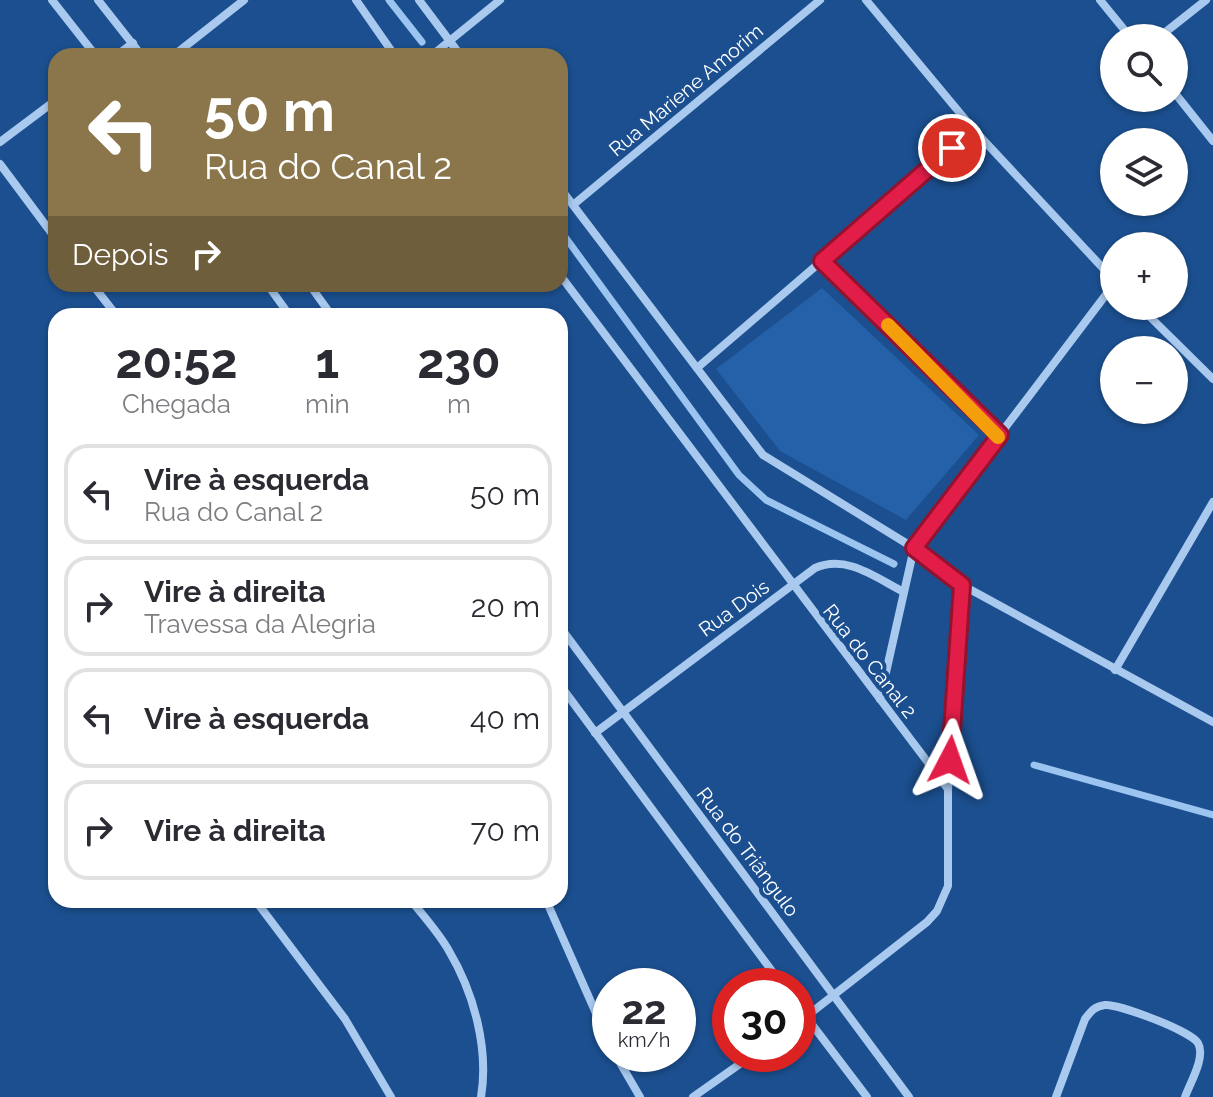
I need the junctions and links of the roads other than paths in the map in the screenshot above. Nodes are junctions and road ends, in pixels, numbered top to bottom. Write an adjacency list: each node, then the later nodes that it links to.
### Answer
1 (52, 0): 15 (street)
2 (98, 0): 14 (street)
3 (244, 0): 18 (street)
4 (356, 0): 19 (street)
5 (419, 0): 13 (street)
6 (500, 0): 13 (street)
7 (820, 0): 29 (street, Rua Mariene Amorim)
8 (866, 0): 24 (street)
9 (1100, 0): 11 (street)
10 (1206, 0): 12 (street)
11 (1120, 24)
12 (1176, 24)
13 (449, 40): 20 (street); 21 (street)
14 (133, 43): 16 (street); 17 (street)
15 (90, 48)
16 (126, 48)
17 (136, 48)
18 (183, 48)
19 (389, 48)
20 (440, 48)
21 (455, 48)
22 (48, 106): 26 (street)
23 (1188, 110): 25 (street)
24 (974, 130): 31 (street); 32 (street)
25 (1213, 141)
26 (0, 142)
27 (0, 164): 30 (street)
28 (568, 198): 29 (street)
29 (573, 205): 38 (street)
30 (48, 228)
31 (822, 261): 38 (street); 40 (street)
32 (1100, 267)
33 (568, 286): 44 (street, Rua do Canal 2)
34 (98, 292): 36 (street)
35 (1100, 301): 40 (street)
36 (111, 308)
37 (1153, 320): 39 (street)
38 (697, 368): 42 (street)
39 (1213, 379)
40 (1000, 435): 42 (street)
41 (1213, 502): 47 (street)
42 (914, 548): 43 (street); 45 (street)
43 (962, 585): 47 (street); 53 (street)
44 (791, 586): 45 (street, Rua Dois); 49 (street, Rua do Canal 2); 50 (street, Rua Dois)
45 (904, 592): 49 (street)
46 (568, 638): 50 (street, Rua do Triângulo)
47 (1115, 670): 51 (street)
48 (568, 696): 52 (street)
49 (880, 699): 53 (street, Rua do Canal 2)
50 (621, 711): 52 (street, Rua Dois); 58 (street, Rua do Triângulo)
51 (1213, 722)
52 (595, 733): 57 (street)
53 (948, 789): 58 (street)
54 (261, 908): 64 (street)
55 (417, 908): 65 (street)
56 (550, 908): 59 (street)
57 (770, 968)
58 (835, 995): 60 (street); 69 (street, Rua do Triângulo)
59 (592, 1004)
60 (816, 1009)
61 (816, 1030): 68 (street)
62 (625, 1072): 66 (street)
63 (728, 1072): 67 (street)
64 (391, 1097)
65 (481, 1097)
66 (640, 1097)
67 (693, 1097)
68 (867, 1097)
69 (909, 1097)
70 (1056, 1097): 71 (street)
71 (1185, 1097)

